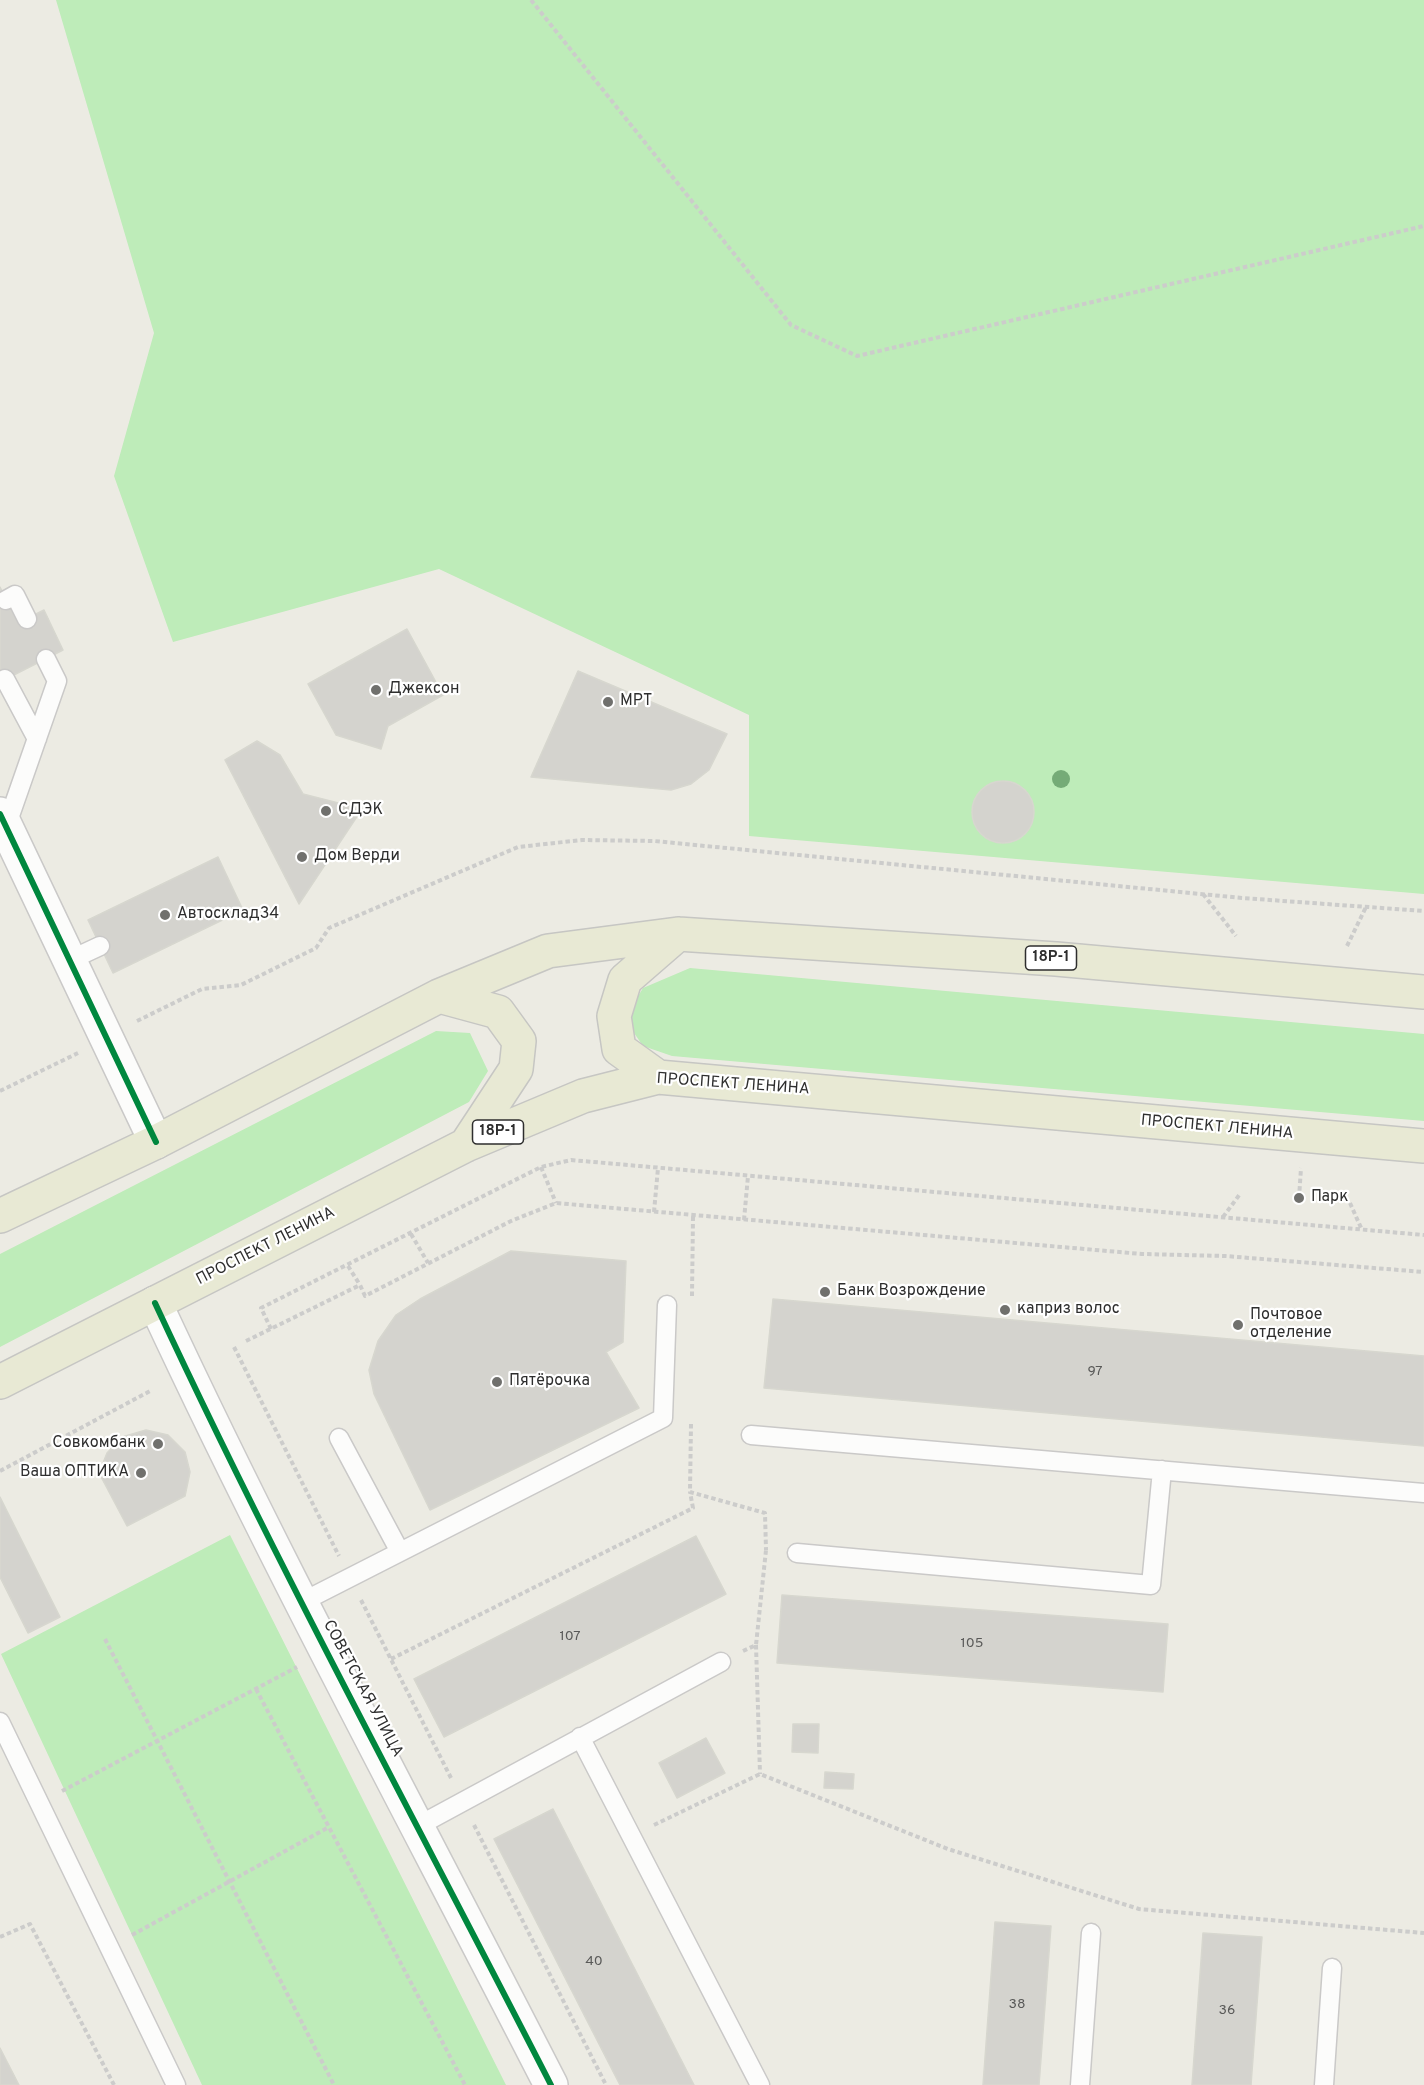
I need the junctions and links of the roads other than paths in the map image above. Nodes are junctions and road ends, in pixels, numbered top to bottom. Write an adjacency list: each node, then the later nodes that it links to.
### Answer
1 (6, 600): 2 (lane)
2 (27, 619)
3 (46, 659): 5 (lane)
4 (5, 679): 5 (lane)
5 (37, 739): 6 (lane)
6 (3, 820): 9 (street)
7 (678, 934): 10 (main road, 18Р-1); 11 (main road, 18Р-1); 12 (main road)
8 (100, 946): 9 (lane)
9 (69, 960): 13 (street)
10 (1424, 992)
11 (439, 996): 13 (main road, 18Р-1); 14 (main road)
12 (658, 1077): 14 (main road, ПРОСПЕКТ ЛЕНИНА / 18Р-1); 15 (main road, ПРОСПЕКТ ЛЕНИНА / 18Р-1)
13 (156, 1142): 16 (main road, 18Р-1)
14 (466, 1146): 17 (main road, ПРОСПЕКТ ЛЕНИНА / 18Р-1)
15 (1424, 1146)
16 (0, 1216)
17 (155, 1303): 19 (main road, ПРОСПЕКТ ЛЕНИНА / 18Р-1); 26 (street, СОВЕТСКАЯ УЛИЦА)
18 (667, 1305): 24 (lane)
19 (0, 1382)
20 (751, 1435): 22 (lane)
21 (339, 1438): 24 (lane)
22 (1162, 1470): 23 (lane); 25 (lane)
23 (1424, 1493)
24 (400, 1552): 26 (lane)
25 (797, 1553)
26 (302, 1602): 31 (street, СОВЕТСКАЯ УЛИЦА)
27 (721, 1662): 29 (lane)
28 (0, 1722): 30 (lane)
29 (580, 1737): 31 (lane); 36 (lane)
30 (7, 1755): 34 (lane)
31 (418, 1826): 35 (street, СОВЕТСКАЯ УЛИЦА)
32 (1091, 1933): 37 (lane)
33 (1332, 1968): 38 (lane)
34 (176, 2085)
35 (551, 2085)
36 (760, 2085)
37 (1080, 2085)
38 (1324, 2085)

